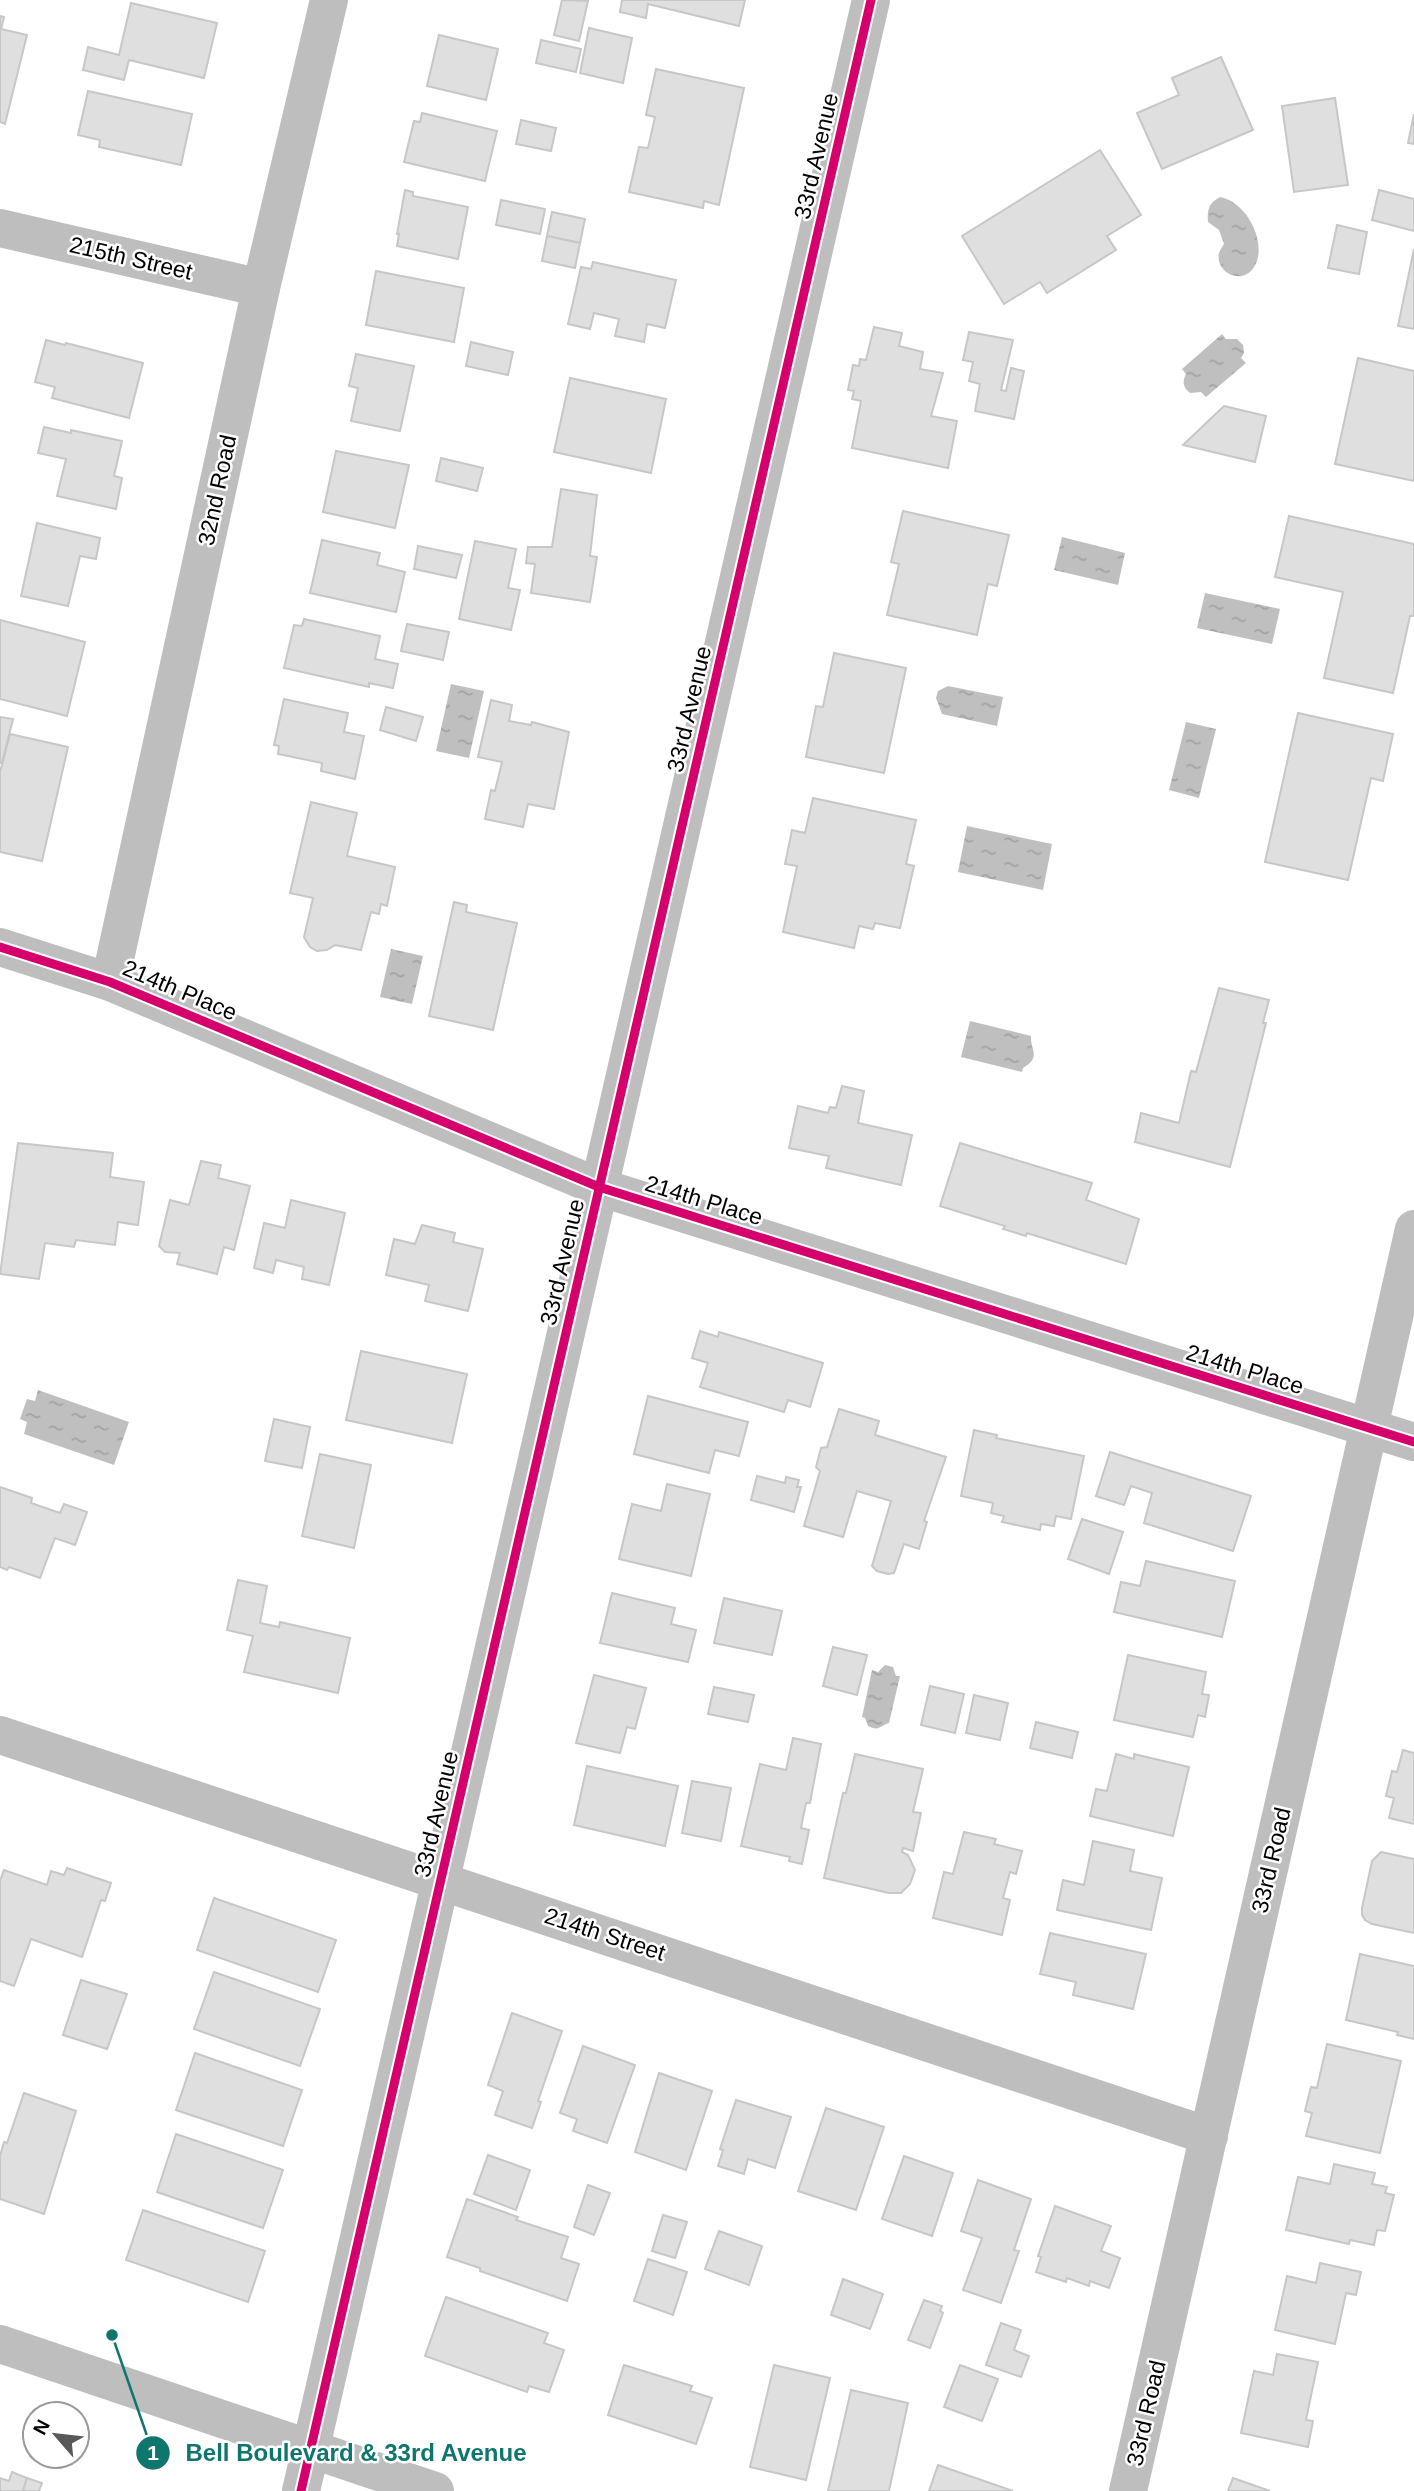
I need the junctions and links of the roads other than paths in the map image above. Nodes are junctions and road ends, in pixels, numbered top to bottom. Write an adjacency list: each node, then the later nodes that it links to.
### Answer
1 (328, 0): 4 (street, 32nd Road)
2 (872, 0): 7 (street, 33rd Avenue)
3 (0, 228): 4 (street, 215th Street)
4 (261, 288): 6 (street, 32nd Road)
5 (0, 947): 6 (street, 214th Place)
6 (110, 982): 7 (street, 214th Place)
7 (599, 1187): 9 (street, 214th Place); 12 (street, 33rd Avenue)
8 (1414, 1228): 9 (street, 33rd Road)
9 (1369, 1428): 10 (street, 214th Place); 13 (street, 33rd Road)
10 (1414, 1441)
11 (0, 1735): 12 (street, 214th Street)
12 (441, 1880): 13 (street, 214th Street); 15 (street, 33rd Avenue)
13 (1209, 2136): 18 (street, 33rd Road)
14 (0, 2344): 15 (street)
15 (310, 2449): 16 (street, 33rd Avenue); 17 (street)
16 (301, 2491)
17 (435, 2491)
18 (1128, 2491)

